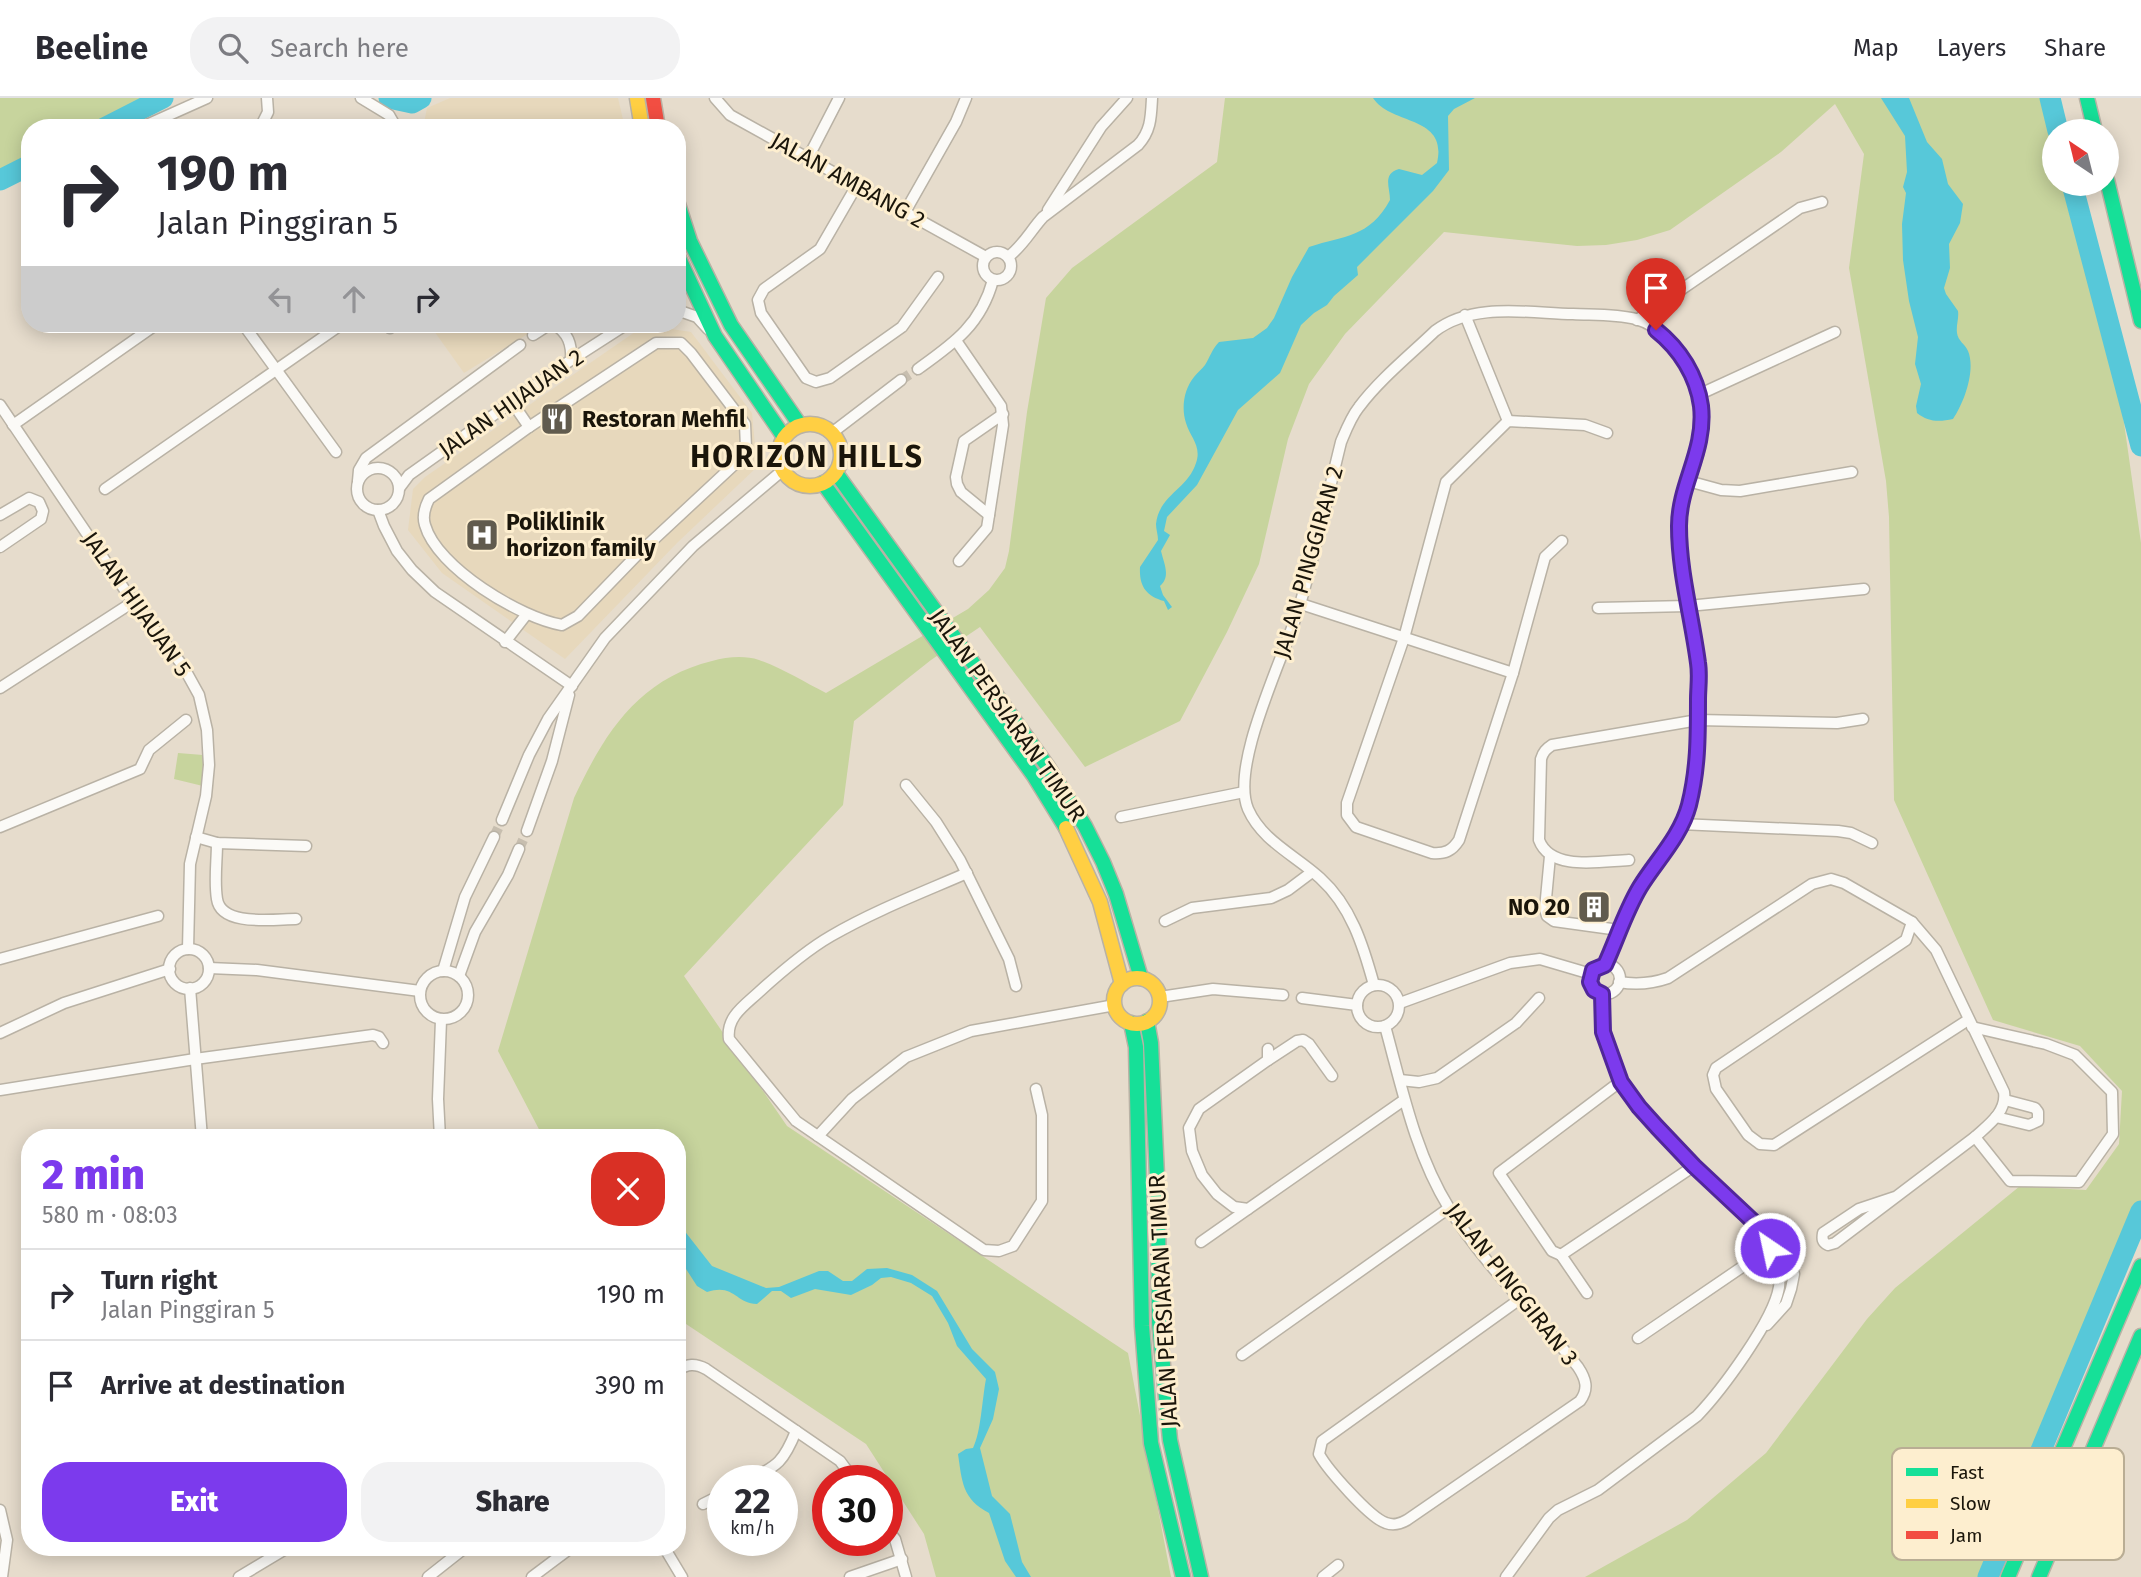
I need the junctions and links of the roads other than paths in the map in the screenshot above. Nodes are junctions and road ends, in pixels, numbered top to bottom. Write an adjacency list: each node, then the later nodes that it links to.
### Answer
1 (207, 98): 13 (street)
2 (267, 98): 14 (street)
3 (360, 98): 15 (street)
4 (637, 98): 16 (main road)
5 (653, 98): 17 (main road)
6 (715, 98): 20 (street, JALAN AMBANG 2)
7 (839, 98): 20 (street)
8 (966, 98): 19 (street)
9 (974, 98): 19 (street)
10 (1127, 98): 25 (street)
11 (1152, 98): 25 (street)
12 (2087, 98): 18 (main road)
13 (160, 119)
14 (265, 119)
15 (391, 119)
16 (640, 119)
17 (656, 119)
18 (2092, 119)
19 (956, 122): 24 (street)
20 (808, 158): 21 (street, JALAN AMBANG 2)
21 (857, 185): 24 (street, JALAN AMBANG 2); 30 (street)
22 (2111, 196): 35 (main road)
23 (1822, 202): 34 (street)
24 (905, 212): 27 (street, JALAN AMBANG 2)
25 (1043, 217): 28 (street)
26 (686, 229): 57 (main road)
27 (986, 257): 28 (street); 31 (street)
28 (1008, 257): 31 (street)
29 (686, 274): 44 (main road)
30 (938, 277)
31 (993, 280): 45 (street)
32 (686, 313): 44 (street)
33 (1465, 315): 34 (street, JALAN PINGGIRAN 2); 55 (street); 79 (street, JALAN PINGGIRAN 2)
34 (1637, 320): 51 (street)
35 (2141, 321)
36 (1835, 332): 51 (street)
37 (144, 333): 56 (street)
38 (250, 333): 49 (street)
39 (329, 333): 49 (street)
40 (536, 333): 43 (street, JALAN HIJAUAN 2)
41 (562, 333): 47 (street)
42 (613, 333): 47 (street, JALAN HIJAUAN 2)
43 (533, 335)
44 (715, 337): 61 (main road)
45 (957, 342): 48 (street); 54 (street)
46 (520, 345): 66 (street, JALAN HIJAUAN 2)
47 (571, 360): 52 (street, JALAN HIJAUAN 2)
48 (918, 369)
49 (277, 370): 62 (street); 70 (street)
50 (901, 380): 59 (street)
51 (1698, 395): 67 (street)
52 (512, 402): 58 (street); 69 (street, JALAN HIJAUAN 2)
53 (0, 405): 56 (street, JALAN HIJAUAN 5)
54 (1003, 414): 73 (street); 73 (street)
55 (1508, 421): 60 (street); 83 (street)
56 (13, 425): 78 (street, JALAN HIJAUAN 5)
57 (800, 425): 59 (main road); 61 (main road)
58 (529, 428): 82 (street); 82 (street)
59 (833, 432): 65 (main road)
60 (1607, 433)
61 (784, 438): 63 (main road)
62 (335, 452)
63 (783, 470): 68 (main road); 86 (street)
64 (1852, 472): 67 (street)
65 (836, 473): 68 (main road); 121 (main road, JALAN PERSIARAN TIMUR)
66 (358, 481): 69 (street); 71 (street)
67 (1688, 481): 80 (street)
68 (823, 484): 123 (main road, JALAN PERSIARAN TIMUR)
69 (400, 487): 71 (street)
70 (105, 489)
71 (378, 510): 84 (street)
72 (0, 515): 75 (street)
73 (989, 515): 76 (street)
74 (1562, 541): 85 (street)
75 (0, 547)
76 (959, 561)
77 (1864, 589): 80 (street)
78 (133, 602): 87 (street); 98 (street, JALAN HIJAUAN 5)
79 (1301, 604): 83 (street); 92 (street, JALAN PINGGIRAN 2)
80 (1688, 606): 81 (street); 88 (street)
81 (1598, 608)
82 (526, 615): 84 (street)
83 (1405, 638): 85 (street); 85 (street)
84 (505, 642): 86 (street)
85 (1513, 673)
86 (572, 686): 94 (street); 97 (street)
87 (0, 688)
88 (1698, 719): 89 (street); 95 (street); 104 (street)
89 (1864, 719)
90 (186, 720): 96 (street)
91 (906, 785): 107 (street)
92 (1244, 792): 93 (street); 106 (street, JALAN PINGGIRAN 2)
93 (1121, 817)
94 (502, 820)
95 (1680, 824): 101 (street); 112 (street)
96 (0, 827)
97 (527, 831)
98 (196, 837): 100 (street); 113 (street, JALAN HIJAUAN 5)
99 (494, 838): 118 (street)
100 (217, 843): 102 (street); 109 (street)
101 (1872, 843)
102 (306, 846)
103 (519, 849): 120 (street)
104 (1550, 856): 105 (street); 112 (street)
105 (1629, 860)
106 (1312, 872): 110 (street); 124 (street, JALAN PINGGIRAN 2)
107 (967, 873): 125 (street); 154 (street)
108 (158, 916): 114 (street)
109 (296, 919)
110 (1166, 921)
111 (1912, 922): 122 (street); 139 (street); 139 (street)
112 (1619, 930): 115 (street)
113 (188, 949): 116 (street); 117 (street)
114 (0, 959)
115 (1605, 965): 119 (street); 122 (street)
116 (209, 968): 126 (street); 127 (street)
117 (170, 970): 126 (street); 141 (street)
118 (443, 971): 120 (street); 127 (street)
119 (1591, 974): 128 (street); 133 (street)
120 (459, 976): 136 (street)
121 (1141, 978): 123 (main road); 130 (main road, JALAN PERSIARAN TIMUR)
122 (1619, 982): 128 (street)
123 (1122, 984): 134 (main road)
124 (1374, 985): 133 (street); 135 (street)
125 (1016, 986)
126 (190, 988): 143 (street)
127 (420, 991): 136 (street)
128 (1602, 994): 146 (street)
129 (1283, 995): 130 (street)
130 (1160, 998): 137 (main road)
131 (1302, 998): 135 (street)
132 (1539, 998): 145 (street)
133 (1400, 1003): 140 (street)
134 (1115, 1005): 138 (main road); 154 (street)
135 (1357, 1005): 140 (street)
136 (441, 1020): 153 (street)
137 (1147, 1021): 138 (main road); 197 (main road, JALAN PERSIARAN TIMUR)
138 (1131, 1023): 196 (main road, JALAN PERSIARAN TIMUR)
139 (1970, 1023): 149 (street); 155 (street)
140 (1385, 1026): 145 (street, JALAN PINGGIRAN 3)
141 (0, 1033)
142 (383, 1043): 143 (street)
143 (195, 1059): 147 (street); 152 (street)
144 (1332, 1076): 159 (street)
145 (1400, 1080): 150 (street, JALAN PINGGIRAN 3)
146 (1621, 1082): 156 (street); 163 (street)
147 (0, 1090)
148 (1035, 1090): 154 (street)
149 (2005, 1096): 151 (street); 151 (street)
150 (1404, 1100): 158 (street, JALAN PINGGIRAN 3); 159 (street)
151 (1996, 1117): 155 (street)
152 (201, 1129)
153 (440, 1129)
154 (818, 1136)
155 (1975, 1138): 157 (street)
156 (1694, 1166): 160 (street); 163 (street)
157 (1895, 1196): 157 (street)
158 (1449, 1208): 166 (street, JALAN PINGGIRAN 3); 170 (street)
159 (1248, 1209): 161 (street)
160 (1758, 1226): 162 (street); 167 (street)
161 (1201, 1242)
162 (1770, 1248): 167 (street); 169 (street)
163 (1562, 1255): 165 (street)
164 (2141, 1266): 173 (main road)
165 (1587, 1293)
166 (1520, 1299): 166 (street, JALAN PINGGIRAN 3)
167 (1760, 1332): 199 (street)
168 (2141, 1336): 174 (main road)
169 (1638, 1338)
170 (1242, 1355)
171 (686, 1366): 172 (street)
172 (796, 1431): 175 (street); 176 (street)
173 (2063, 1448)
174 (2094, 1448)
175 (778, 1465)
176 (843, 1465)
177 (707, 1502): 178 (street)
178 (702, 1504)
179 (0, 1510): 189 (street)
180 (274, 1556): 190 (street)
181 (455, 1556): 191 (street)
182 (560, 1556): 192 (street)
183 (669, 1556): 193 (street)
184 (901, 1556): 185 (street)
185 (902, 1559): 194 (street); 195 (street)
186 (2015, 1560): 200 (main road)
187 (2046, 1560): 201 (main road)
188 (1338, 1564): 198 (street)
189 (2, 1577)
190 (239, 1577)
191 (428, 1577)
192 (531, 1577)
193 (682, 1577)
194 (850, 1577)
195 (906, 1577)
196 (1183, 1577)
197 (1201, 1577)
198 (1323, 1577)
199 (1506, 1577)
200 (2008, 1577)
201 (2039, 1577)

